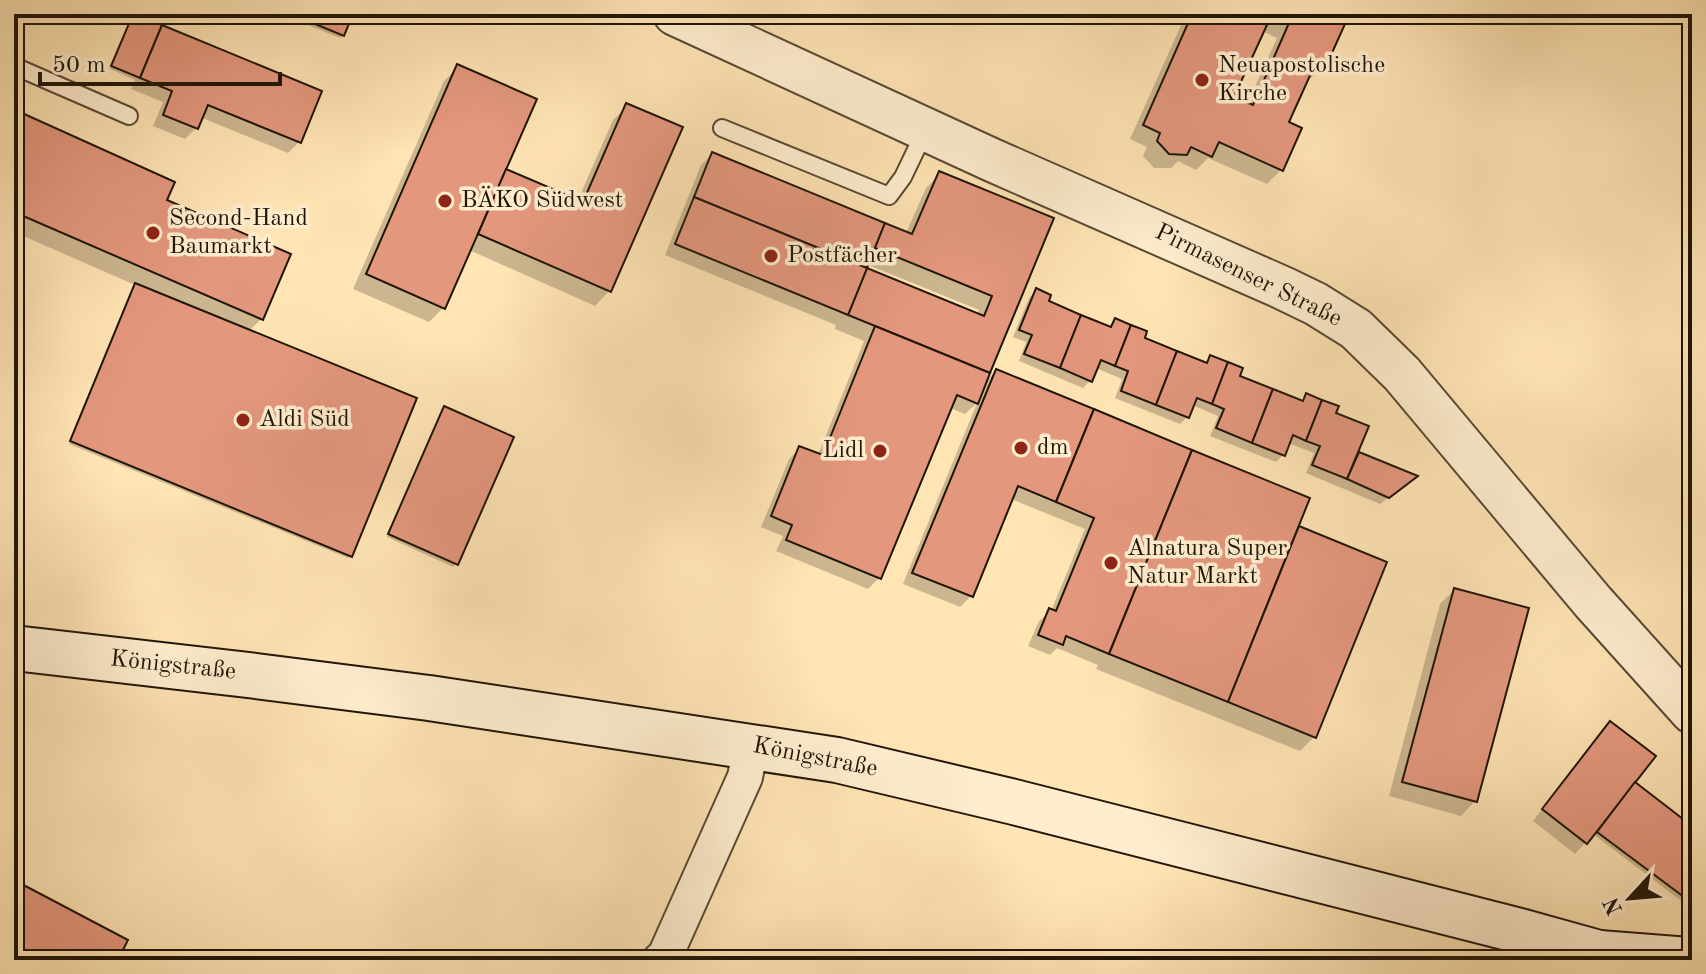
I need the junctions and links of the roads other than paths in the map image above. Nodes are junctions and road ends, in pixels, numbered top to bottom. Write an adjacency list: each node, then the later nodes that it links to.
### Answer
1 (675, 14): 5 (street, Pirmasenser Straße)
2 (14, 66): 3 (lane)
3 (129, 116)
4 (722, 128): 5 (lane)
5 (926, 129): 7 (street, Pirmasenser Straße)
6 (14, 648): 8 (main road, Königstraße)
7 (1692, 712)
8 (751, 746): 9 (main road, Königstraße); 10 (street)
9 (1607, 957): 11 (main road, Königstraße)
10 (664, 959)
11 (1689, 960)

